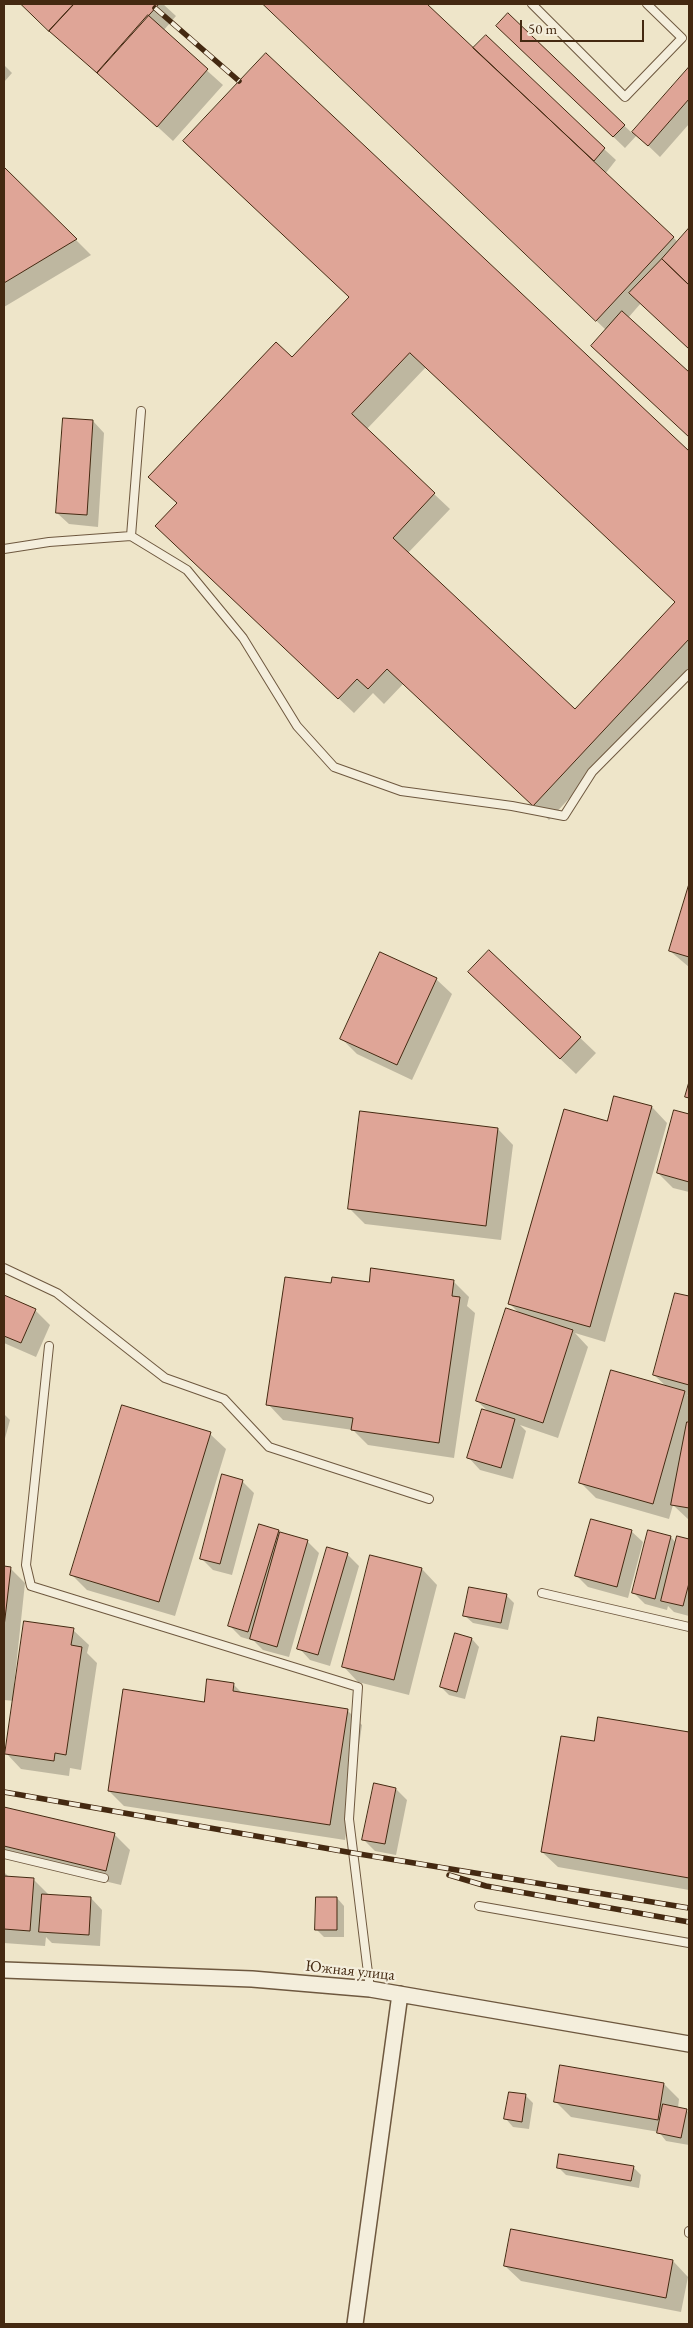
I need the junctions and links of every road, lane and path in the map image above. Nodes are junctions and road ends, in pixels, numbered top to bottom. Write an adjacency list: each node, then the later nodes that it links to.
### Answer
1 (532, 4): 2 (lane)
2 (647, 4)
3 (141, 411): 4 (lane)
4 (131, 536): 5 (lane); 6 (lane)
5 (4, 549)
6 (689, 674)
7 (4, 1268): 9 (lane)
8 (49, 1346): 17 (lane)
9 (429, 1499)
10 (542, 1593): 11 (lane)
11 (689, 1627)
12 (4, 1854): 13 (lane)
13 (104, 1878)
14 (479, 1906): 15 (lane)
15 (689, 1943)
16 (4, 1970): 17 (street, Южная улица)
17 (370, 1989): 18 (street, Южная улица)
18 (400, 1994): 19 (street, Южная улица); 20 (street)
19 (689, 2044)
20 (355, 2324)

